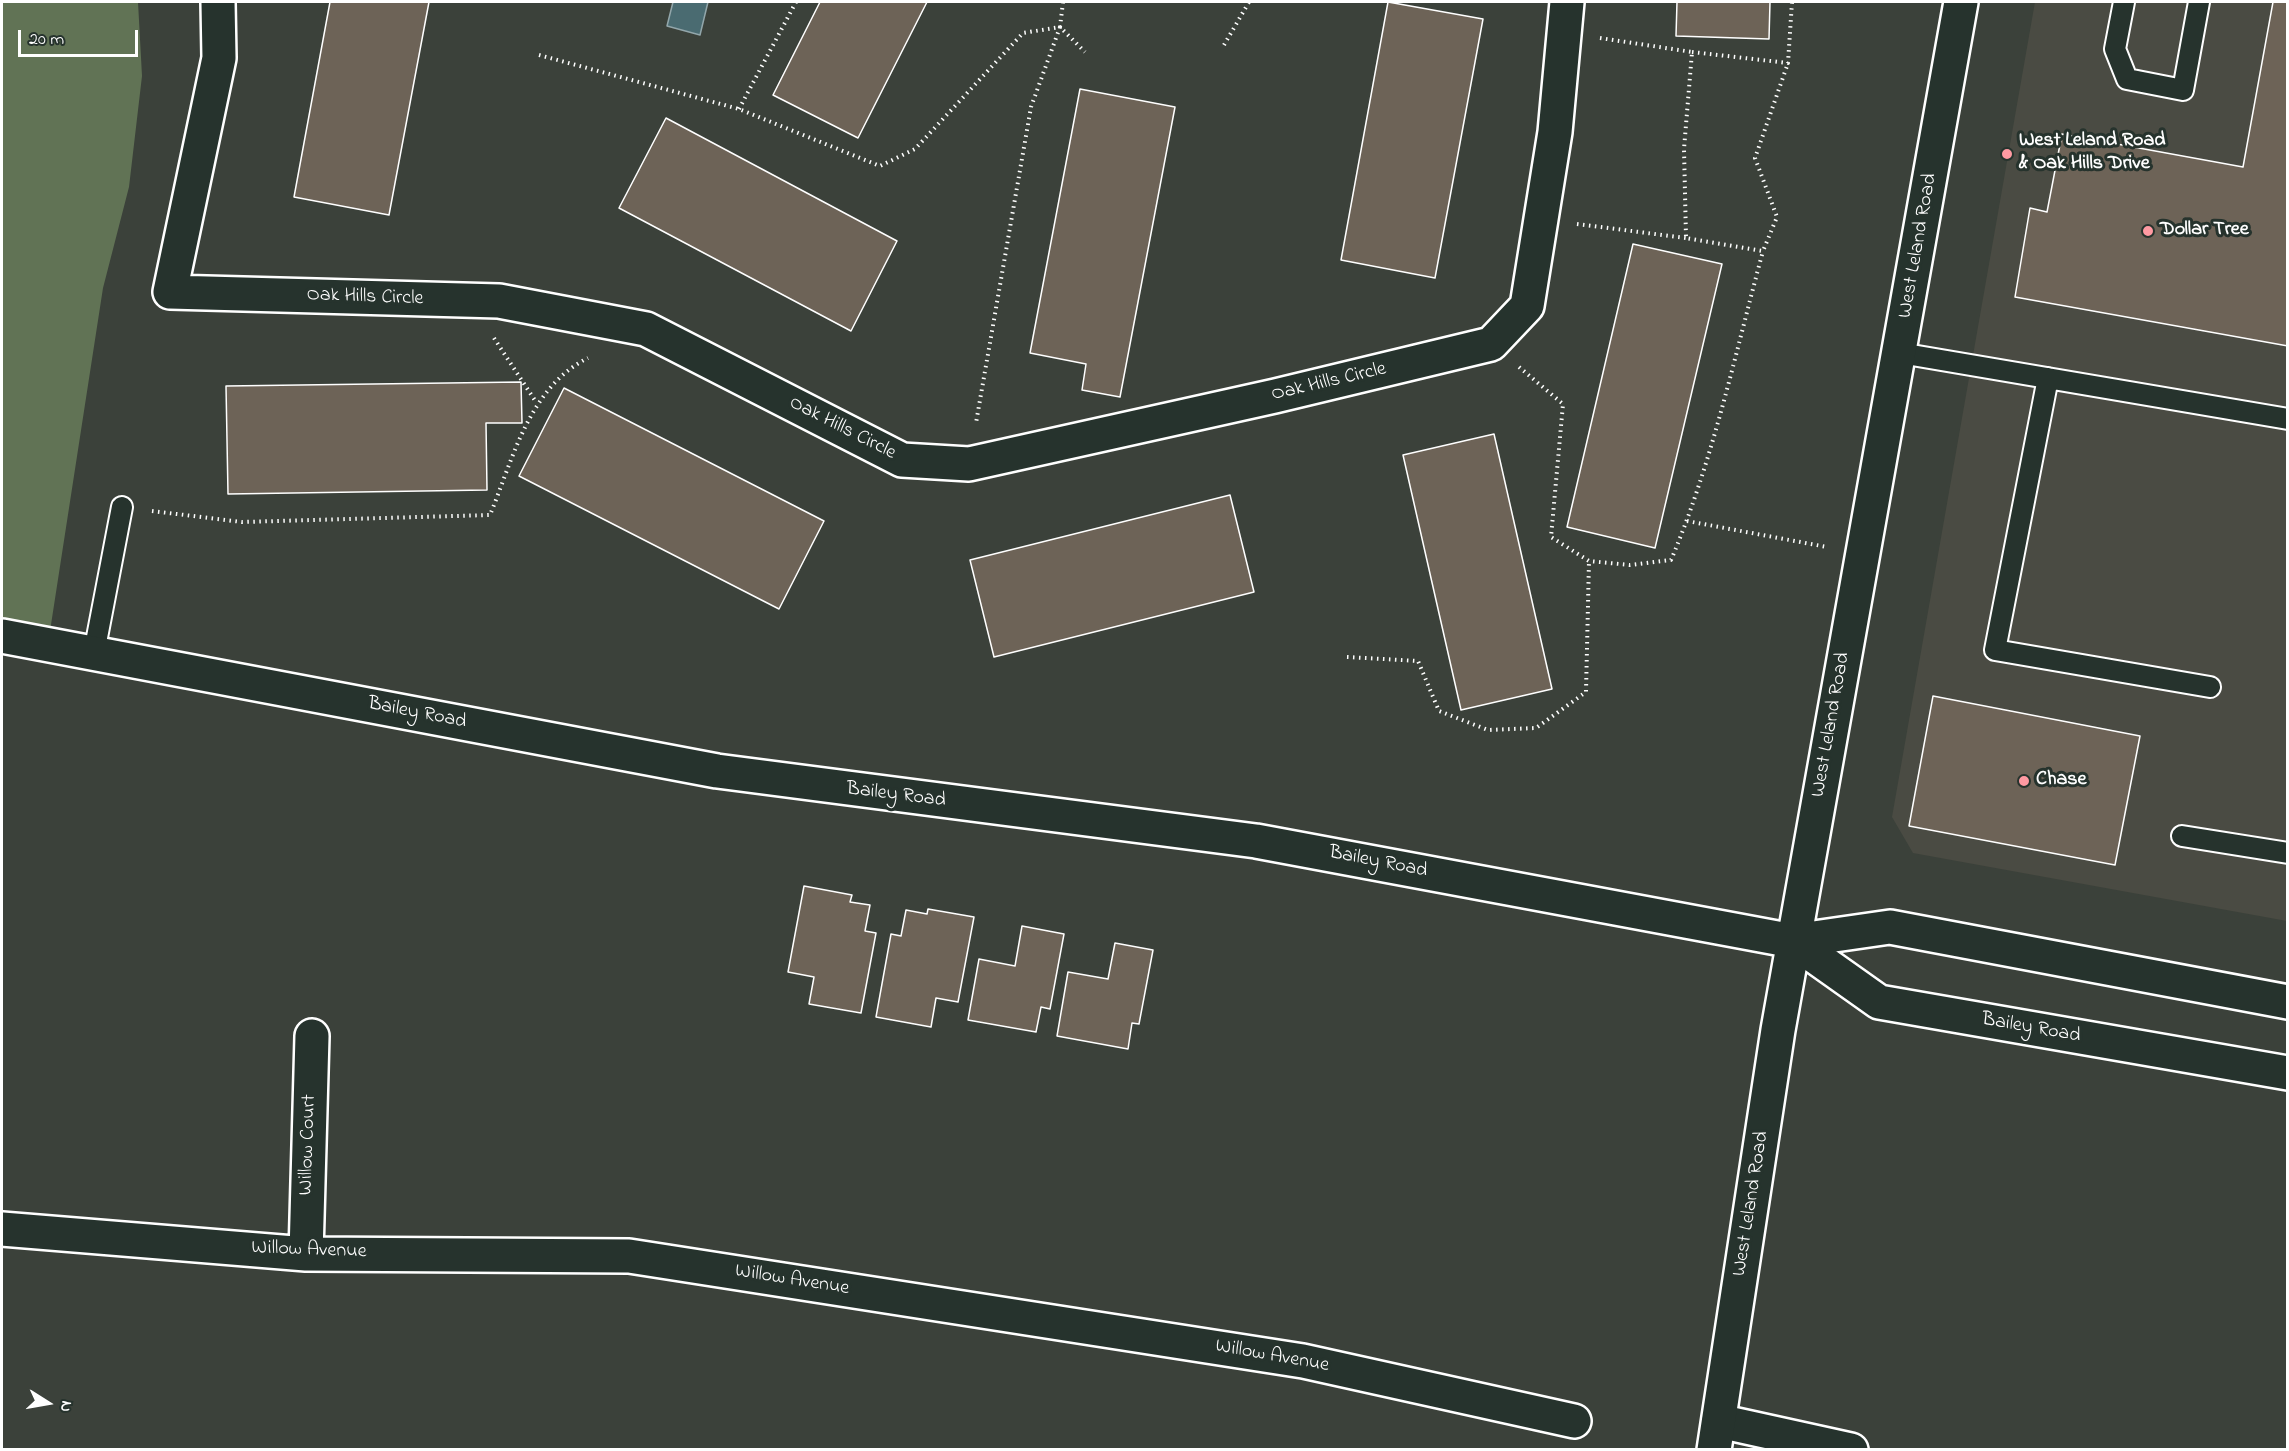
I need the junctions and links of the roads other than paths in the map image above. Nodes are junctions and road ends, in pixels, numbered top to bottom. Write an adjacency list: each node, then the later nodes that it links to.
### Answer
1 (218, 2): 5 (street, Oak Hills Circle)
2 (1961, 2): 6 (street, West Leland Road)
3 (2124, 2): 4 (lane)
4 (2199, 2)
5 (1565, 17)
6 (1900, 353): 7 (lane); 15 (street, West Leland Road)
7 (2048, 378): 8 (lane); 12 (lane)
8 (2288, 419)
9 (122, 507): 11 (lane)
10 (2, 636): 11 (street, Bailey Road)
11 (94, 653): 15 (street, Bailey Road)
12 (2210, 687)
13 (2182, 836): 14 (lane)
14 (2288, 853)
15 (1793, 941): 16 (street, Bailey Road); 18 (street, Bailey Road); 22 (street, West Leland Road)
16 (2288, 1002)
17 (312, 1036): 20 (street, Willow Court)
18 (2288, 1073)
19 (2, 1229): 20 (street, Willow Avenue)
20 (306, 1254): 21 (street, Willow Avenue)
21 (1574, 1421)
22 (1717, 1435): 23 (street)
23 (1851, 1449)

